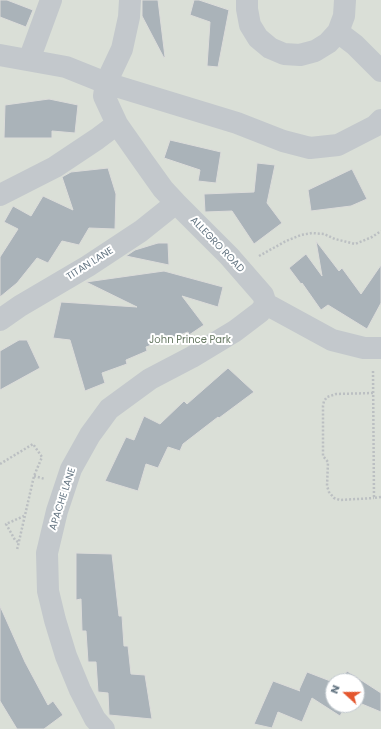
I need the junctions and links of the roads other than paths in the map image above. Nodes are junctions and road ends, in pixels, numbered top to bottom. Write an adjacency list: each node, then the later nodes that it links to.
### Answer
1 (50, 0): 7 (street)
2 (130, 0): 9 (street)
3 (248, 0): 5 (street)
4 (345, 0): 5 (street)
5 (338, 32): 8 (street)
6 (0, 55): 7 (street)
7 (29, 60): 9 (street)
8 (381, 71)
9 (106, 83): 10 (street); 11 (street, ALLEGRO ROAD)
10 (381, 120)
11 (117, 124): 12 (street); 13 (street, ALLEGRO ROAD)
12 (0, 195)
13 (176, 203): 14 (street, ALLEGRO ROAD); 15 (street, TITAN LANE)
14 (266, 304): 16 (street); 17 (street, APACHE LANE)
15 (0, 320)
16 (377, 348)
17 (104, 729)

